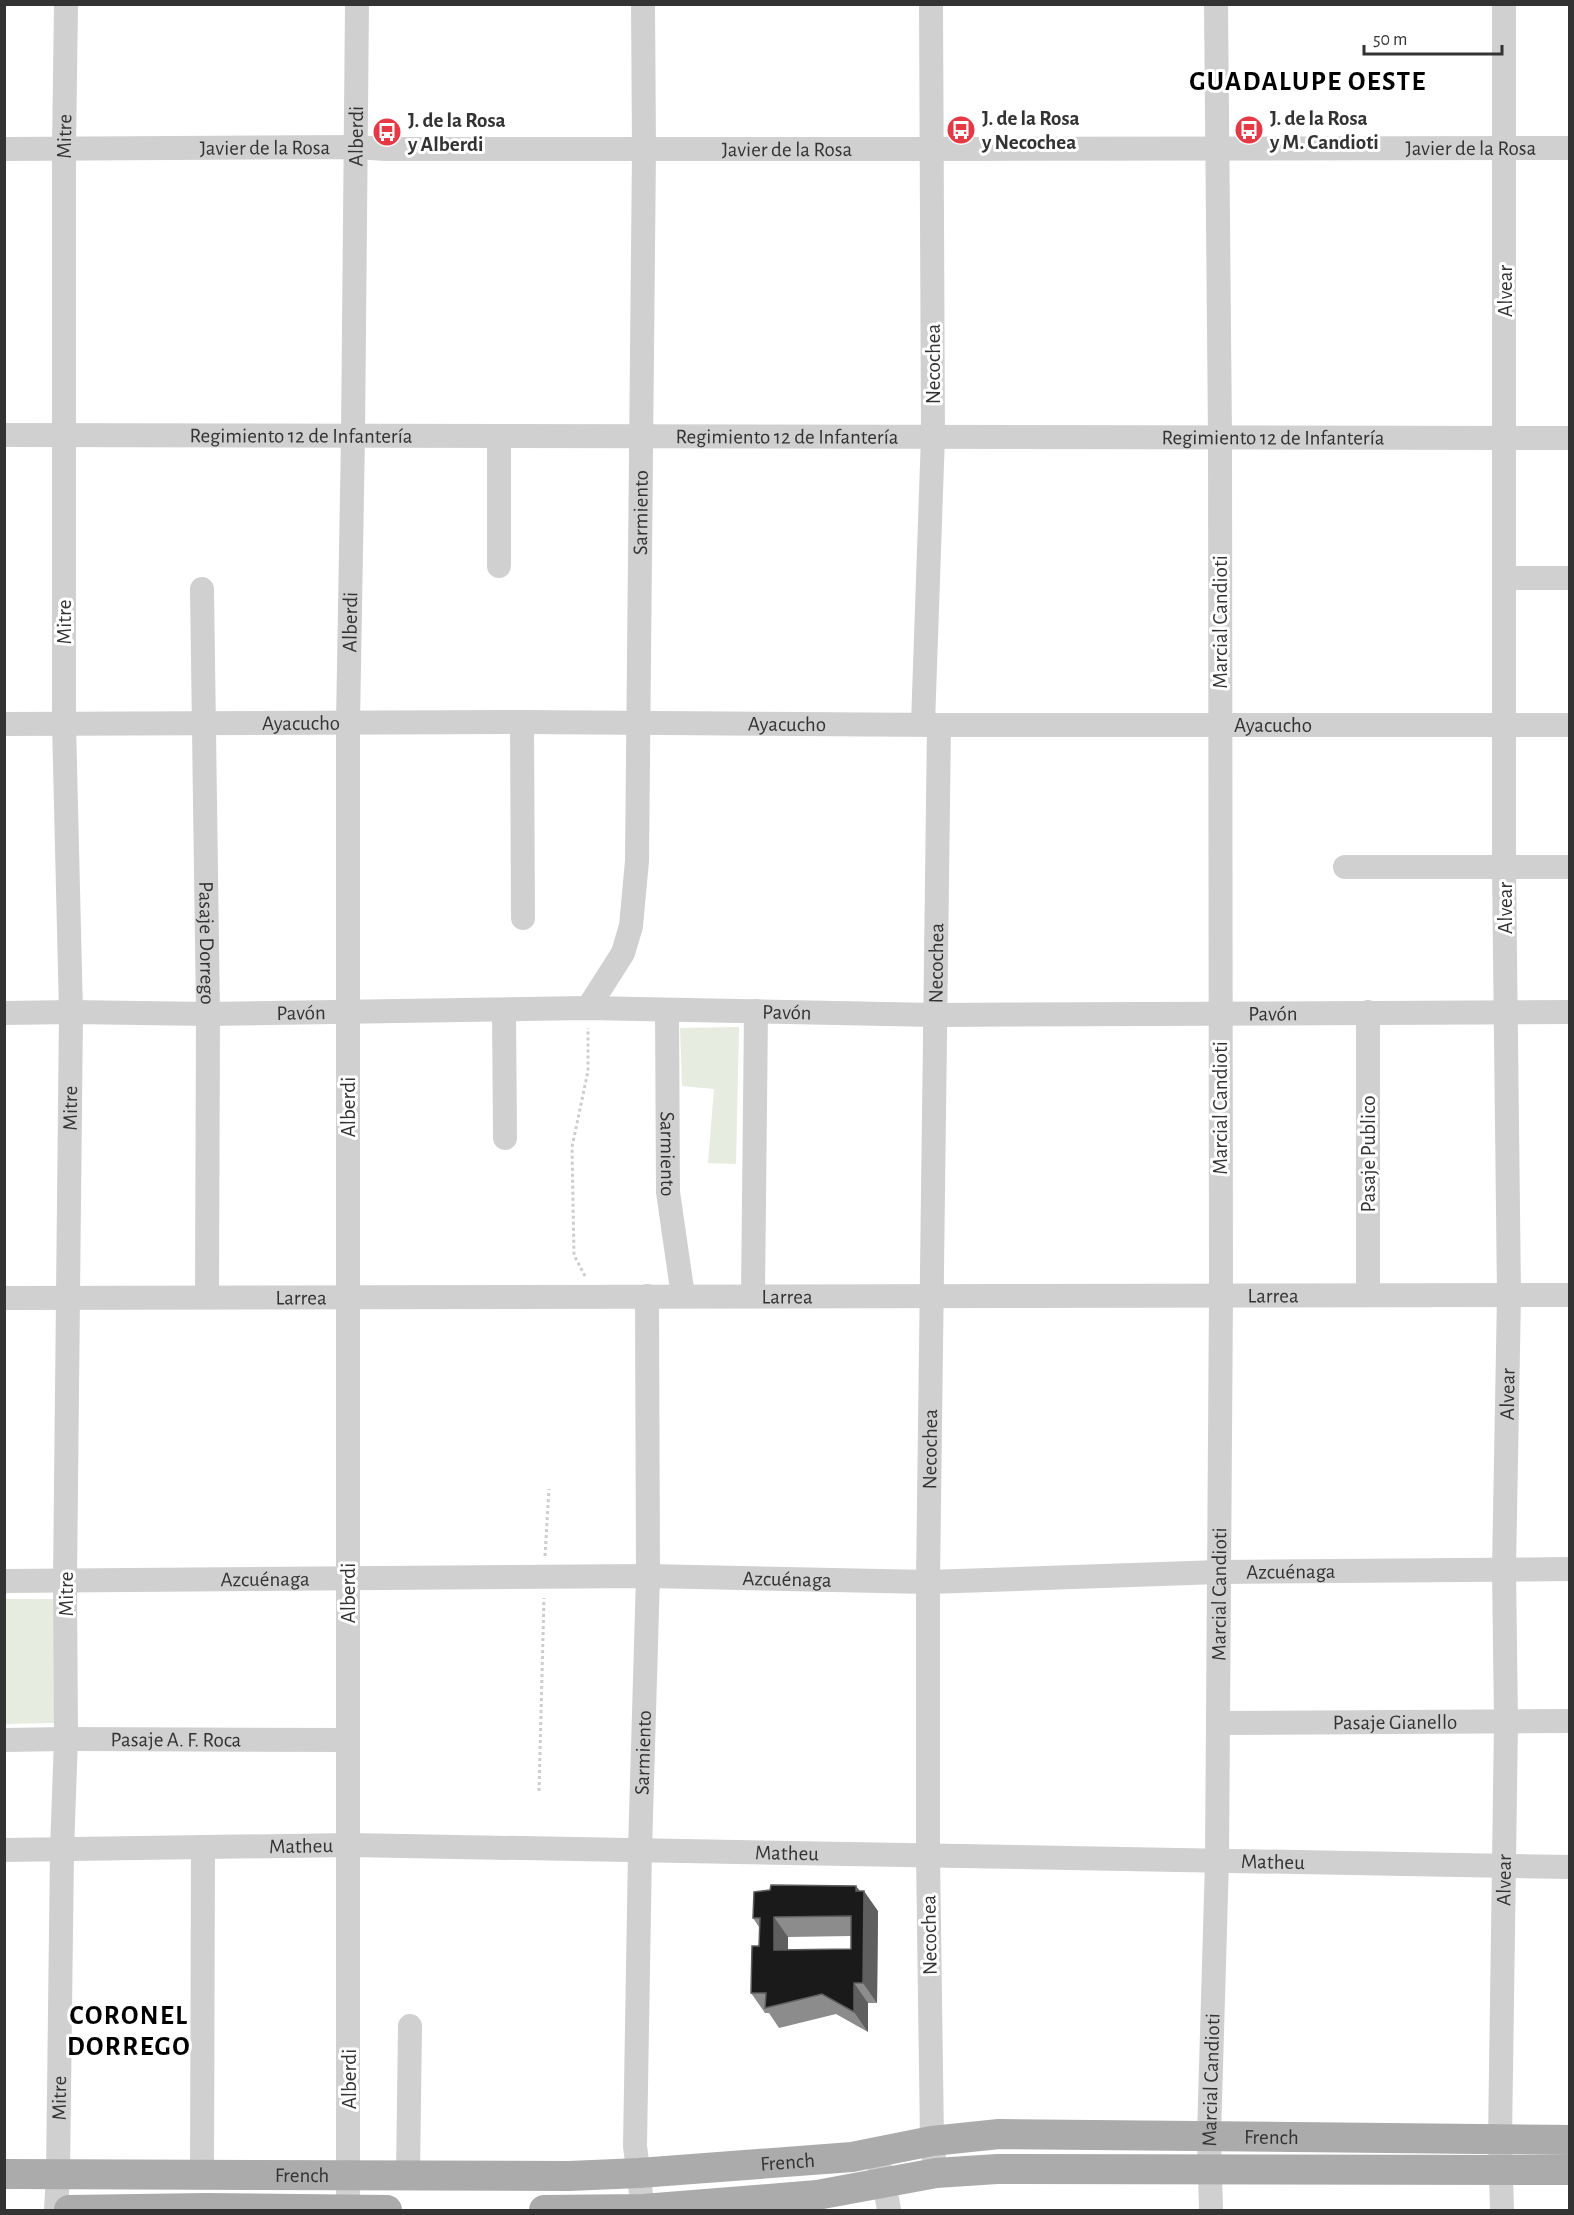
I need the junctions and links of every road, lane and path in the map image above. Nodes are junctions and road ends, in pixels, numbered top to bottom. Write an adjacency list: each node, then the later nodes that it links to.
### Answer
1 (66, 4): 9 (street, Mitre)
2 (357, 4): 7 (street, Alberdi)
3 (643, 4): 14 (street, Sarmiento)
4 (931, 4): 10 (street, Necochea)
5 (1216, 4): 8 (street, Marcial Candioti)
6 (1504, 4): 11 (street, Alvear)
7 (355, 147): 9 (street, Javier de la Rosa); 14 (street, Javier de la Rosa); 18 (street, Alberdi)
8 (1218, 147): 10 (street, Javier de la Rosa); 11 (street, Javier de la Rosa); 21 (street, Marcial Candioti)
9 (64, 148): 13 (street, Javier de la Rosa); 16 (street, Mitre)
10 (932, 148): 14 (street, Javier de la Rosa); 17 (street, Necochea)
11 (1505, 148): 12 (street, Javier de la Rosa); 22 (street, Alvear)
12 (1569, 148)
13 (4, 149)
14 (644, 149): 20 (street, Sarmiento)
15 (4, 435): 16 (street, Regimiento 12 de Infantería)
16 (64, 435): 18 (street, Regimiento 12 de Infantería); 33 (street, Mitre)
17 (933, 435): 20 (street, Regimiento 12 de Infantería); 21 (street, Regimiento 12 de Infantería); 34 (street, Necochea)
18 (353, 436): 19 (street, Regimiento 12 de Infantería); 31 (street, Alberdi)
19 (499, 436): 20 (street, Regimiento 12 de Infantería); 24 (street)
20 (642, 436): 29 (street, Sarmiento)
21 (1220, 437): 22 (street, Regimiento 12 de Infantería); 35 (street, Marcial Candioti)
22 (1506, 438): 23 (street, Regimiento 12 de Infantería); 25 (street, Alvear)
23 (1569, 438)
24 (500, 566)
25 (1505, 578): 26 (street); 37 (street, Alvear)
26 (1569, 578)
27 (202, 590): 30 (street, Pasaje Dorrego)
28 (522, 722): 29 (street, Ayacucho); 31 (street, Ayacucho); 41 (street)
29 (637, 722): 34 (street, Ayacucho); 42 (street, Sarmiento)
30 (203, 723): 31 (street, Ayacucho); 33 (street, Ayacucho); 52 (street, Pasaje Dorrego)
31 (348, 723): 47 (street, Alberdi)
32 (4, 724): 33 (street, Ayacucho)
33 (64, 724): 45 (street, Mitre)
34 (931, 724): 35 (street, Ayacucho); 53 (street, Necochea)
35 (1220, 724): 37 (street, Ayacucho); 54 (street, Marcial Candioti)
36 (1569, 725): 37 (street, Ayacucho)
37 (1504, 726): 40 (street, Alvear)
38 (1345, 867): 40 (street)
39 (1569, 867): 40 (street)
40 (1504, 868): 49 (street, Alvear)
41 (523, 918)
42 (588, 1008): 43 (street, Pavón); 44 (street, Pavón); 61 (path)
43 (504, 1010): 47 (street, Pavón); 55 (street)
44 (667, 1010): 46 (street, Pavón); 63 (street, Sarmiento)
45 (71, 1011): 51 (street, Pavón); 52 (street, Pavón); 68 (street, Mitre)
46 (756, 1011): 53 (street, Pavón); 56 (street)
47 (348, 1012): 52 (street, Pavón); 66 (street, Alberdi)
48 (1368, 1012): 49 (street, Pavón); 54 (street, Pavón); 58 (street, Pasaje Publico)
49 (1506, 1012): 50 (street, Pavón); 59 (street, Alvear)
50 (1569, 1012)
51 (4, 1013)
52 (208, 1014): 65 (street, Pasaje Dorrego)
53 (935, 1015): 54 (street, Pavón); 64 (street, Necochea)
54 (1220, 1015): 57 (street, Marcial Candioti)
55 (505, 1138)
56 (753, 1295): 63 (street, Larrea); 64 (street, Larrea)
57 (1221, 1295): 58 (street, Larrea); 64 (street, Larrea); 72 (street, Marcial Candioti)
58 (1368, 1295): 59 (street, Larrea)
59 (1509, 1295): 60 (street, Larrea); 70 (street, Alvear)
60 (1569, 1295)
61 (595, 1296): 62 (street, Larrea); 66 (street, Larrea)
62 (647, 1296): 63 (street, Larrea); 74 (street, Sarmiento)
63 (683, 1296)
64 (932, 1296): 78 (street, Necochea)
65 (207, 1297): 66 (street, Larrea); 68 (street, Larrea)
66 (348, 1297): 75 (street, Alberdi)
67 (4, 1298): 68 (street, Larrea)
68 (69, 1298): 77 (street, Mitre)
69 (549, 1489): 73 (path)
70 (1504, 1569): 71 (street, Azcuénaga); 72 (street, Azcuénaga); 80 (street, Alvear)
71 (1569, 1569)
72 (1219, 1572): 78 (street, Azcuénaga); 81 (street, Marcial Candioti)
73 (544, 1576): 74 (street, Azcuénaga); 75 (street, Azcuénaga); 85 (path)
74 (648, 1576): 78 (street, Azcuénaga); 90 (street, Sarmiento)
75 (348, 1577): 77 (street, Azcuénaga); 84 (street, Alberdi)
76 (4, 1581): 77 (street, Azcuénaga)
77 (65, 1581): 82 (street, Mitre)
78 (928, 1582): 91 (street, Necochea)
79 (1569, 1721): 80 (street, Pasaje Gianello)
80 (1506, 1722): 81 (street, Pasaje Gianello); 93 (street, Alvear)
81 (1219, 1723): 92 (street, Marcial Candioti)
82 (66, 1739): 83 (street, Pasaje A. F. Roca); 84 (street, Pasaje A. F. Roca); 89 (street, Mitre)
83 (4, 1740)
84 (348, 1740): 86 (street, Alberdi)
85 (539, 1791)
86 (349, 1845): 87 (street, Matheu); 90 (street, Matheu); 108 (street, Alberdi)
87 (203, 1847): 89 (street, Matheu); 107 (street)
88 (4, 1850): 89 (street, Matheu)
89 (62, 1850): 106 (street, Mitre)
90 (640, 1850): 91 (street, Matheu); 109 (street, Sarmiento)
91 (928, 1854): 92 (street, Matheu); 99 (street, Necochea)
92 (1218, 1861): 93 (street, Matheu); 96 (street, Marcial Candioti)
93 (1505, 1865): 94 (street, Matheu); 97 (street, Alvear)
94 (1569, 1867)
95 (410, 2026): 110 (street)
96 (1209, 2136): 97 (main road, French); 99 (main road, French); 101 (street, Marcial Candioti)
97 (1500, 2140): 98 (main road, French); 102 (street, Alvear)
98 (1569, 2140)
99 (932, 2141): 100 (main road, French); 104 (street, Necochea)
100 (880, 2167): 104 (main road, French); 109 (main road, French); 113 (main road, French); 118 (street)
101 (1210, 2169): 102 (main road, French); 104 (main road, French); 119 (street, Marcial Candioti)
102 (1502, 2170): 103 (main road, French); 120 (street, Alvear)
103 (1569, 2170)
104 (936, 2173)
105 (4, 2174): 106 (main road, French)
106 (58, 2174): 107 (main road, French); 114 (street, Mitre)
107 (202, 2174): 108 (main road, French)
108 (349, 2174): 110 (main road, French); 112 (street, Alberdi)
109 (639, 2174): 110 (main road, French); 113 (street, Sarmiento)
110 (408, 2175)
111 (206, 2209): 112 (main road, French); 115 (main road, French)
112 (348, 2210): 116 (main road, French)
113 (643, 2210): 117 (main road, French)
114 (56, 2211)
115 (69, 2211)
116 (387, 2211)
117 (544, 2211)
118 (889, 2211)
119 (1211, 2211)
120 (1502, 2211)

